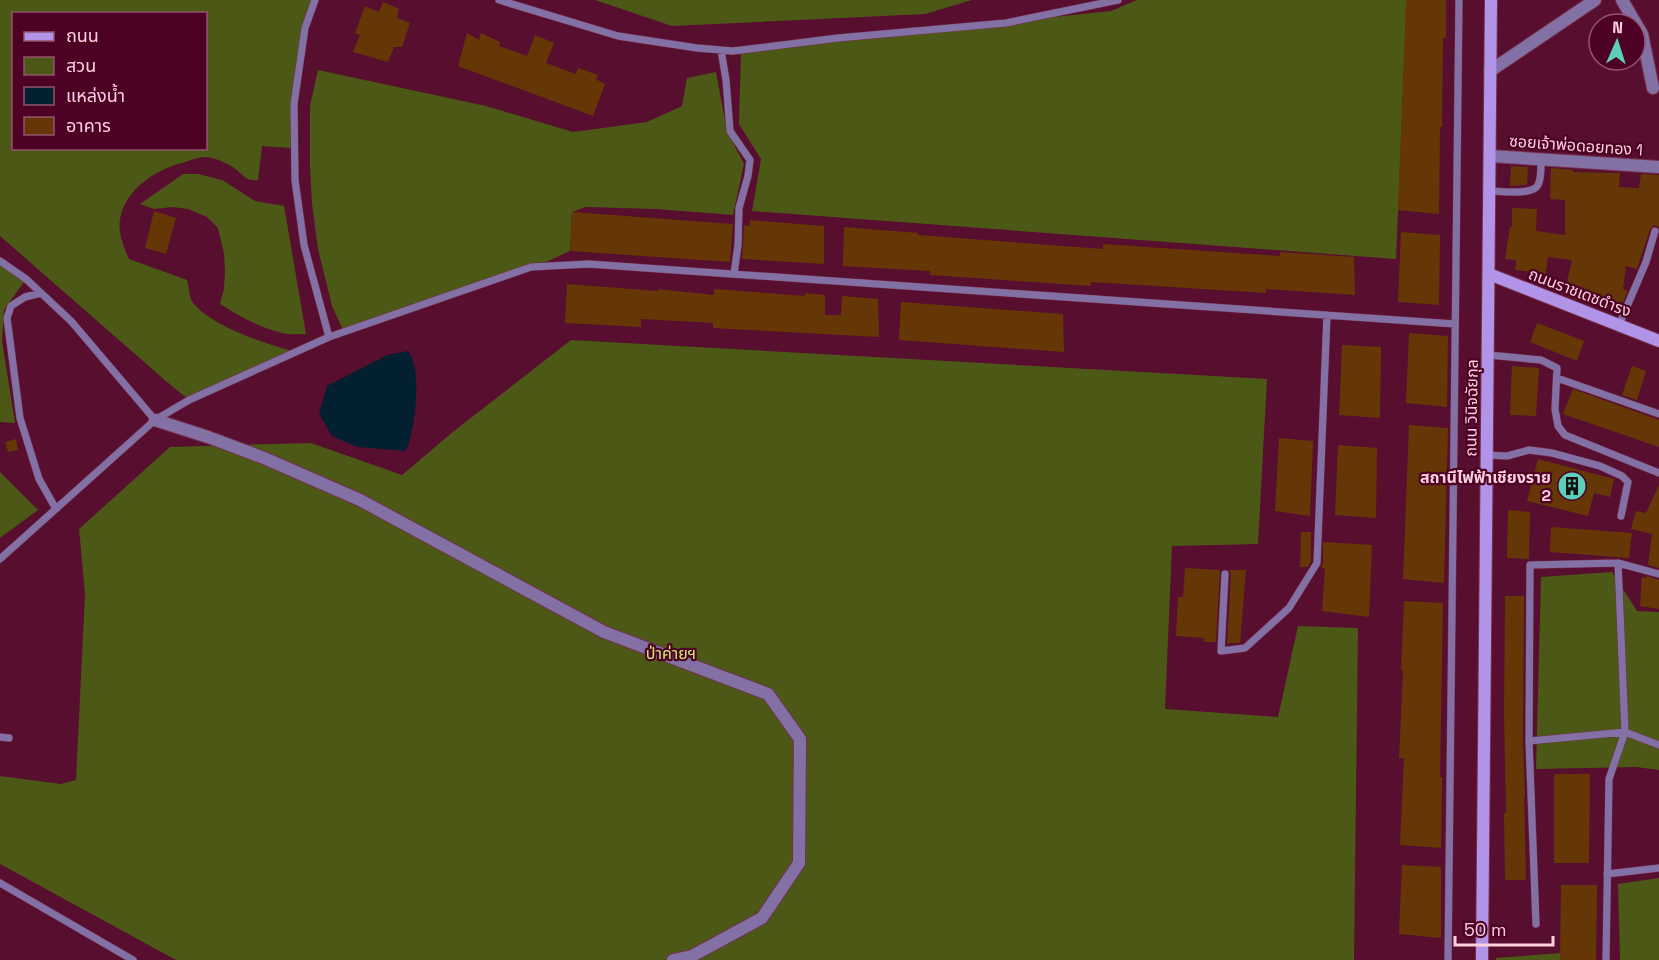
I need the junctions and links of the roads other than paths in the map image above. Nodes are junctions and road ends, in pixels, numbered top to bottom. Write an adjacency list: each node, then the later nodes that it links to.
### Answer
1 (315, 0): 23 (lane)
2 (500, 0): 8 (lane)
3 (1118, 0): 8 (lane)
4 (1459, 0): 21 (lane)
5 (1491, 0): 9 (street, ถนน วินิจฉัยกุล)
6 (1595, 0): 9 (street)
7 (1622, 0): 10 (street)
8 (721, 50): 17 (lane)
9 (1490, 71): 11 (street, ถนน วินิจฉัยกุล)
10 (1653, 88)
11 (1490, 156): 13 (street, ซอยเจ้าพ่อดอยทอง 1); 14 (street, ถนน วินิจฉัยกุล)
12 (1541, 165): 14 (lane)
13 (1659, 167)
14 (1490, 191): 18 (street, ถนน วินิจฉัยกุล)
15 (1655, 231): 22 (lane)
16 (0, 261): 19 (lane)
17 (734, 274): 20 (lane); 23 (lane)
18 (1489, 274): 22 (street, ถนนราชเดชดำรง); 25 (street, ถนน วินิจฉัยกุล)
19 (41, 293): 28 (lane); 31 (lane)
20 (1327, 315): 21 (lane); 35 (lane)
21 (1455, 324): 48 (lane)
22 (1619, 325): 24 (street, ถนนราชเดชดำรง)
23 (329, 337): 28 (lane)
24 (1659, 341)
25 (1488, 355): 26 (lane); 29 (street, ถนน วินิจฉัยกุล)
26 (1557, 378): 27 (lane); 30 (lane)
27 (1659, 414)
28 (155, 420): 31 (lane); 47 (street)
29 (1488, 455): 32 (lane); 49 (street, ถนน วินิจฉัยกุล)
30 (1659, 473)
31 (56, 509): 33 (lane)
32 (1621, 516)
33 (0, 559)
34 (1618, 563): 36 (lane); 37 (lane); 40 (lane)
35 (1225, 574)
36 (1659, 574)
37 (1625, 732): 40 (lane); 41 (lane); 43 (lane)
38 (0, 737): 39 (lane)
39 (9, 738)
40 (1528, 741): 45 (lane)
41 (1659, 745)
42 (1659, 868): 43 (lane)
43 (1607, 874): 50 (lane)
44 (0, 884): 46 (lane)
45 (1536, 924)
46 (133, 960)
47 (673, 960)
48 (1448, 960)
49 (1482, 960)
50 (1605, 960)

